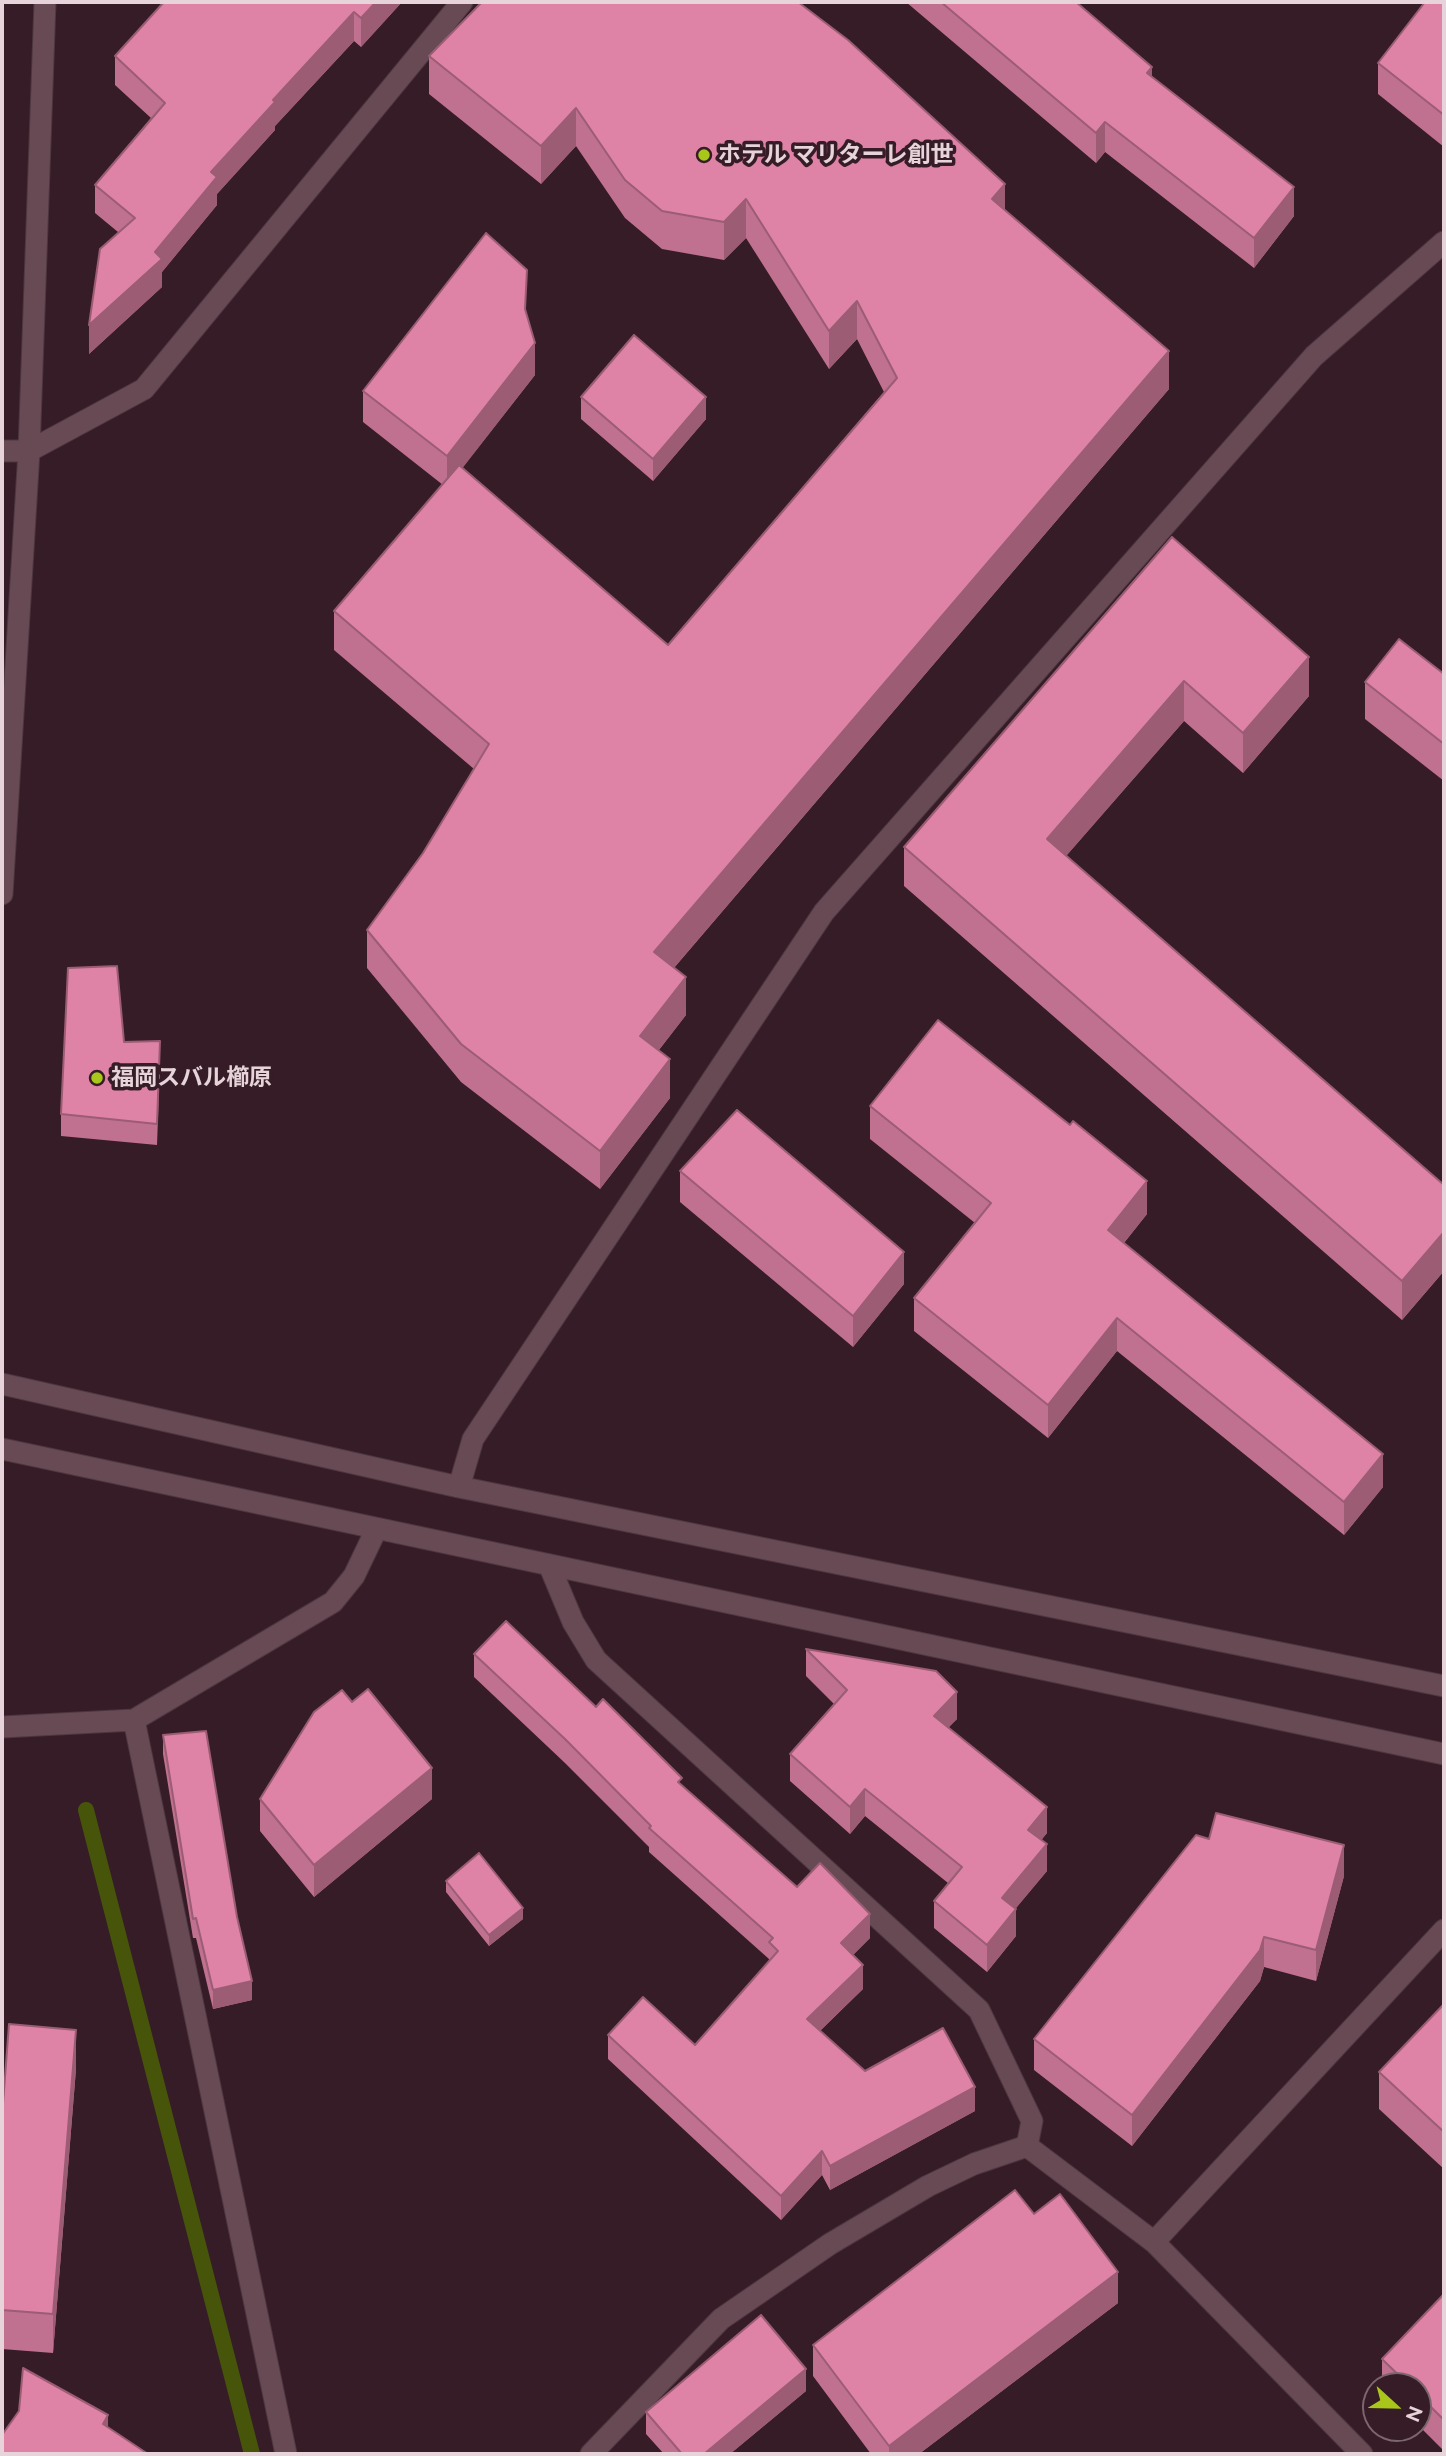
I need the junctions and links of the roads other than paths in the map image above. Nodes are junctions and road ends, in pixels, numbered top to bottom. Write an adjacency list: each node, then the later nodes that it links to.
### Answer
1 (45, 2): 5 (street)
2 (462, 2): 5 (street)
3 (1444, 242): 9 (street)
4 (2, 451): 5 (street)
5 (29, 451): 6 (street)
6 (2, 894)
7 (2, 1384): 9 (street)
8 (2, 1449): 10 (street)
9 (459, 1487): 12 (street)
10 (376, 1530): 11 (street); 13 (street)
11 (550, 1567): 15 (street); 17 (street)
12 (1444, 1686)
13 (134, 1720): 14 (street); 19 (street)
14 (2, 1727)
15 (1444, 1754)
16 (1444, 1930): 18 (street)
17 (1027, 2146): 18 (street); 20 (street)
18 (1154, 2242): 21 (street)
19 (286, 2454)
20 (591, 2454)
21 (1362, 2454)

